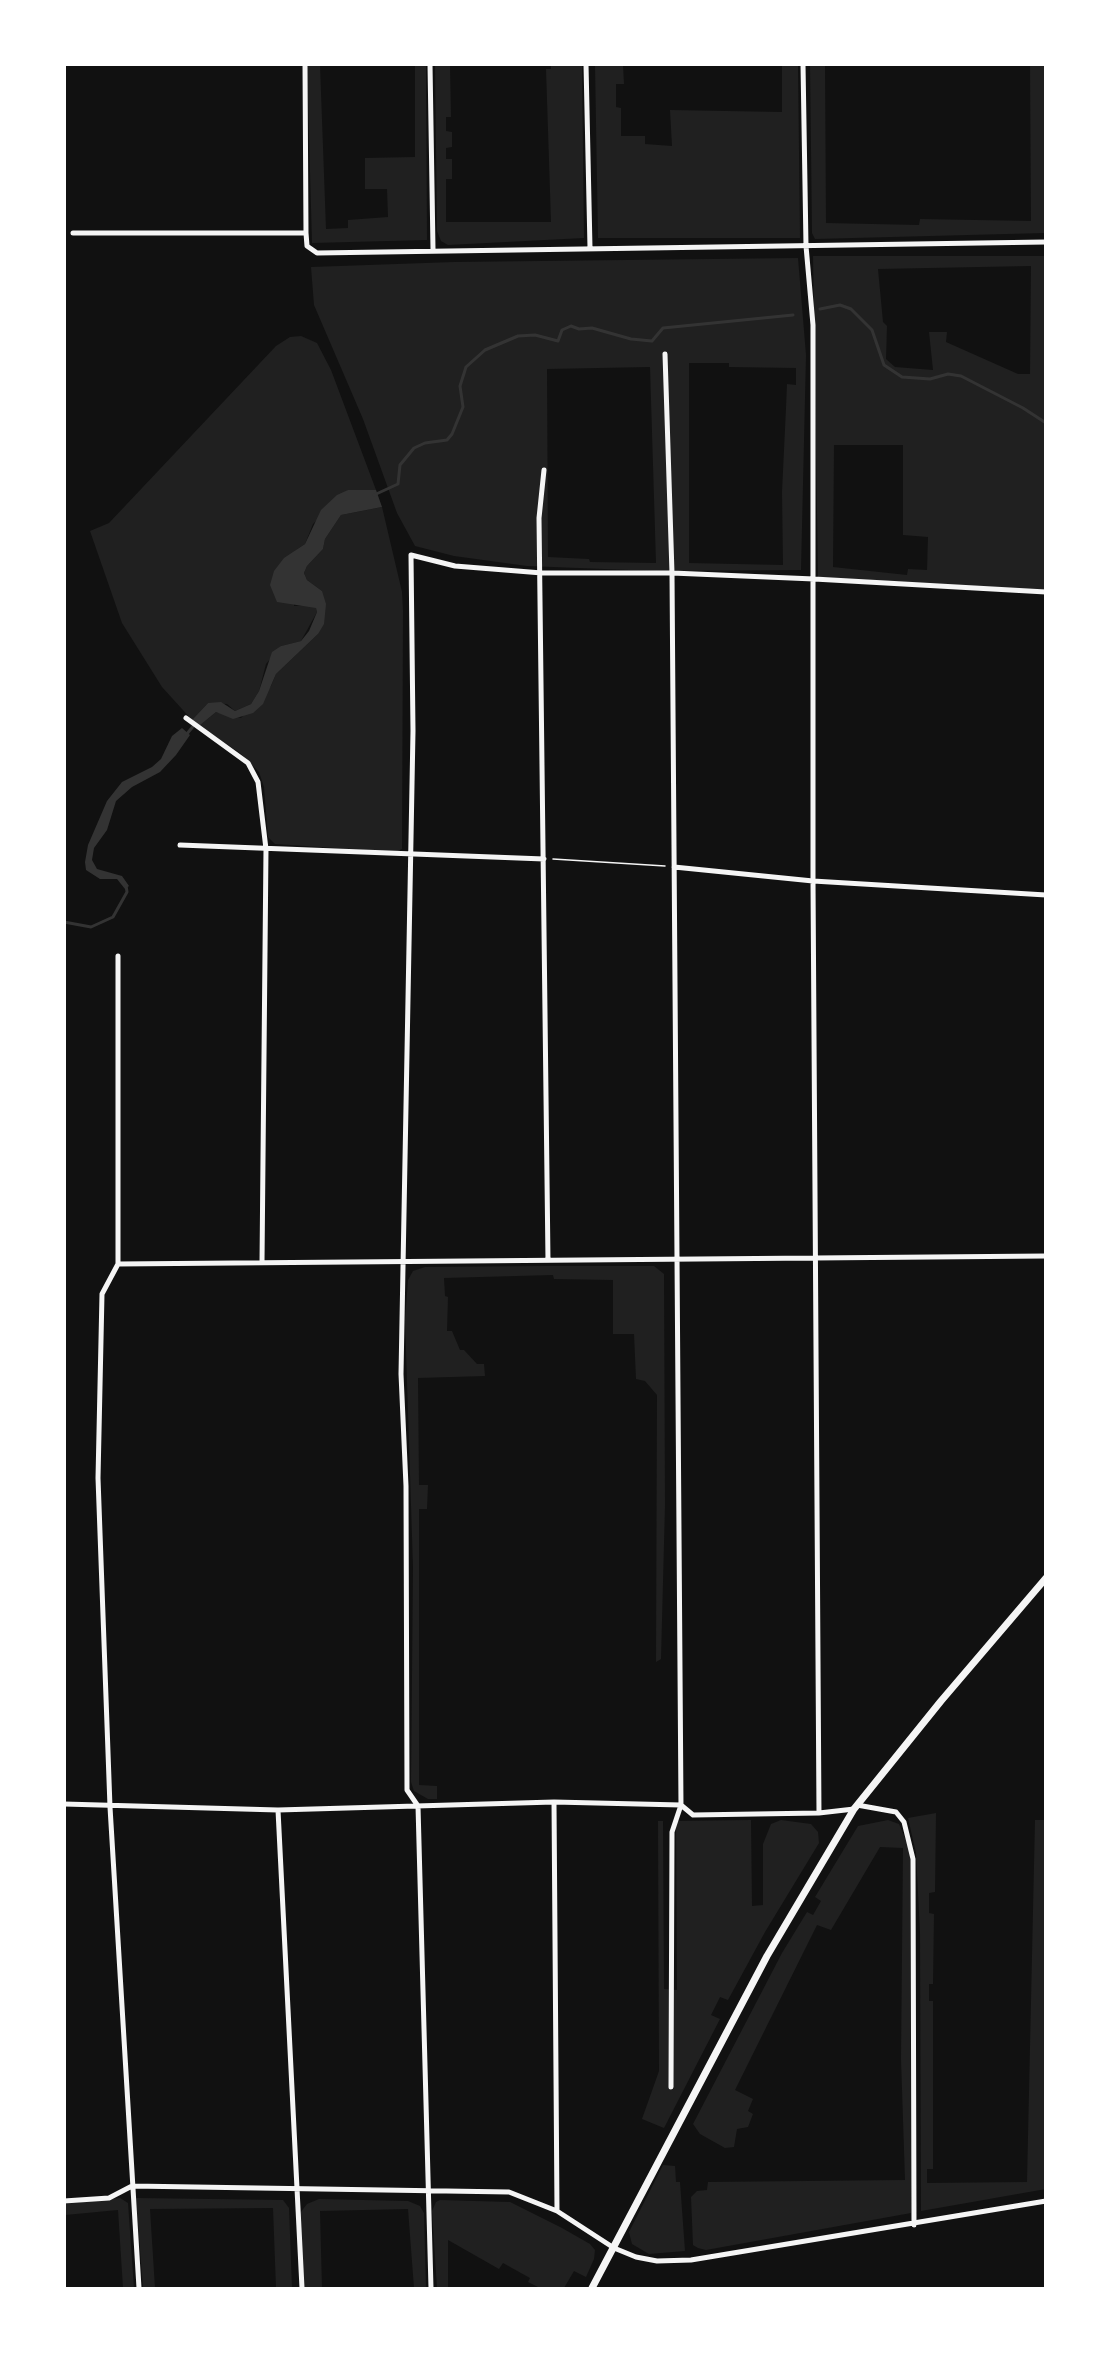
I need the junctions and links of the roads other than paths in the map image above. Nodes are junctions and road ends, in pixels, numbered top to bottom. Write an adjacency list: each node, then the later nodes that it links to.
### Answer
1 (306, 64): 6 (street)
2 (430, 64): 10 (street)
3 (586, 64): 9 (street)
4 (803, 64): 8 (street)
5 (73, 233): 6 (street)
6 (306, 233): 10 (street)
7 (1046, 242): 8 (street)
8 (806, 246): 9 (street); 15 (street)
9 (590, 248): 10 (street)
10 (433, 249)
11 (665, 354): 14 (street)
12 (544, 470): 13 (street)
13 (542, 573): 14 (street); 20 (street); 21 (street)
14 (672, 573): 15 (street); 22 (street)
15 (814, 579): 16 (street); 23 (street)
16 (1046, 592)
17 (186, 718): 19 (street)
18 (180, 845): 19 (street)
19 (266, 849): 20 (street); 30 (street)
20 (411, 855): 21 (street); 31 (street)
21 (544, 859): 29 (street)
22 (674, 867): 23 (street); 28 (street)
23 (813, 881): 24 (street); 27 (street)
24 (1046, 895)
25 (118, 956): 32 (street)
26 (1046, 1256): 27 (street)
27 (815, 1257): 28 (street); 41 (street)
28 (675, 1259): 29 (street); 36 (street)
29 (548, 1260): 31 (street)
30 (262, 1262): 31 (street); 32 (street)
31 (403, 1263): 37 (street)
32 (118, 1264): 38 (street)
33 (1046, 1578): 39 (street)
34 (554, 1802): 36 (street); 37 (street); 48 (street)
35 (64, 1804): 38 (street)
36 (681, 1805): 41 (street); 42 (street)
37 (418, 1806): 40 (street); 45 (street)
38 (110, 1807): 40 (street); 43 (street)
39 (856, 1807): 41 (street); 49 (street); 50 (street)
40 (278, 1810): 44 (street)
41 (819, 1813)
42 (671, 2087)
43 (132, 2186): 44 (street); 46 (street); 51 (street)
44 (297, 2189): 45 (street); 52 (street)
45 (429, 2193): 48 (street); 53 (street)
46 (64, 2201)
47 (1046, 2201): 49 (street)
48 (556, 2211): 50 (street)
49 (914, 2224): 50 (street)
50 (614, 2248): 54 (street)
51 (139, 2289)
52 (302, 2289)
53 (431, 2289)
54 (592, 2289)

